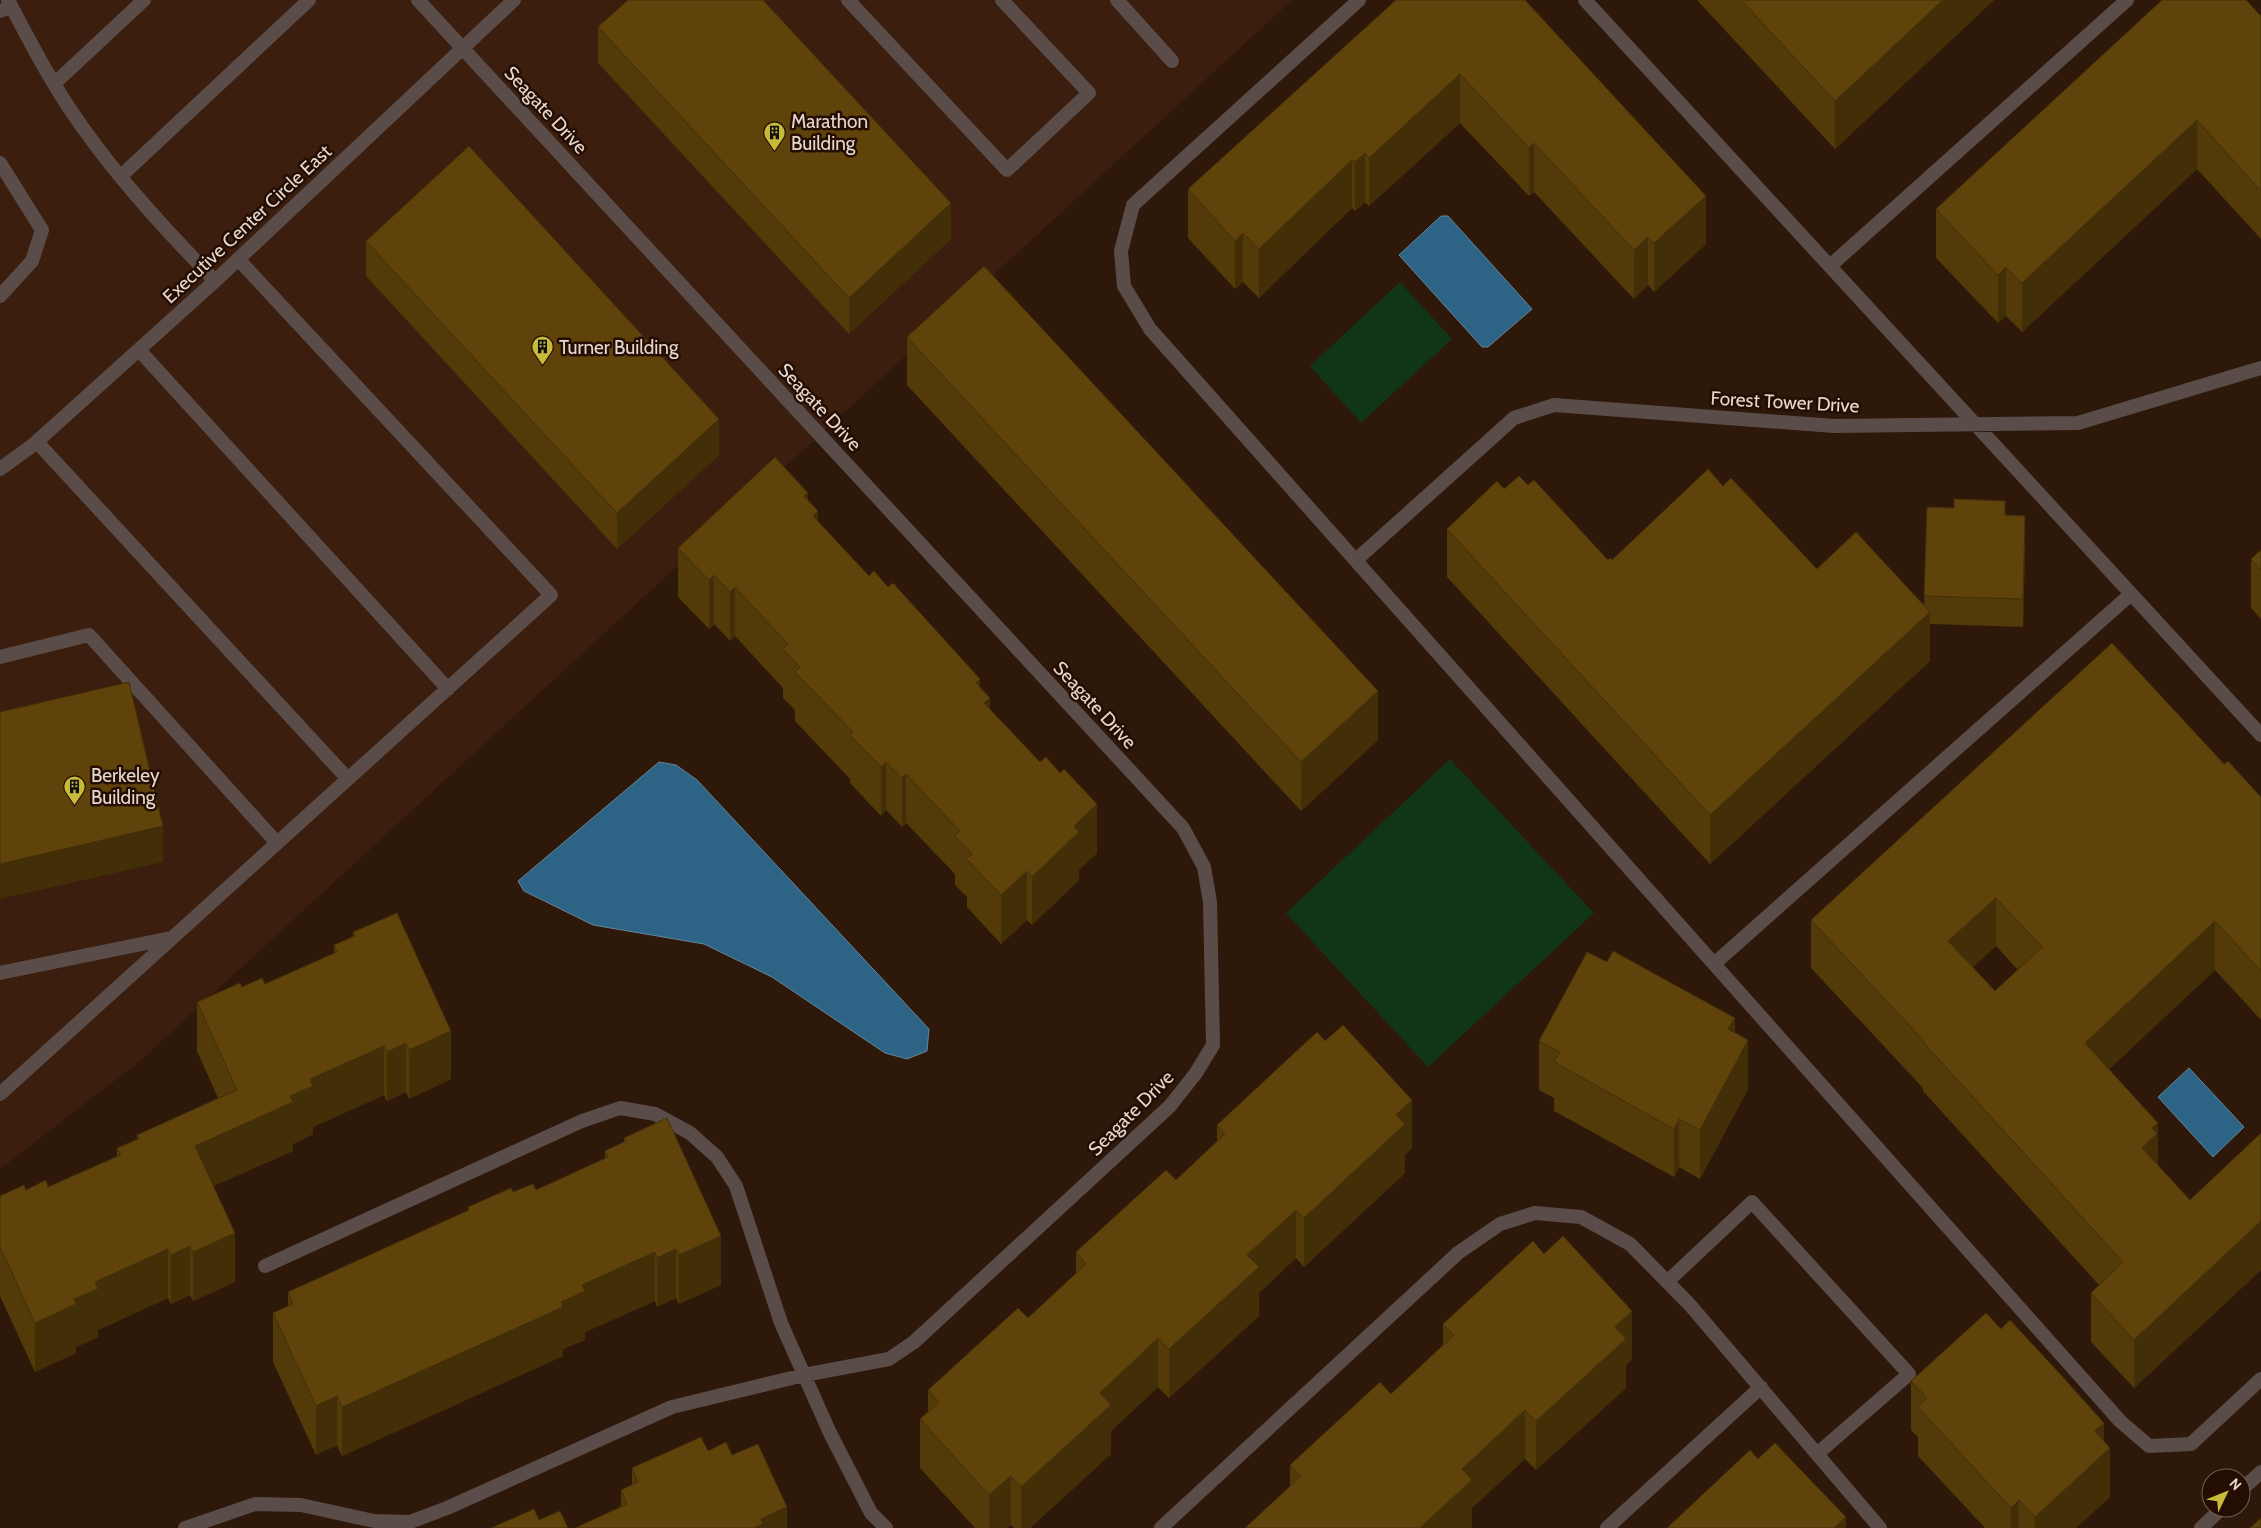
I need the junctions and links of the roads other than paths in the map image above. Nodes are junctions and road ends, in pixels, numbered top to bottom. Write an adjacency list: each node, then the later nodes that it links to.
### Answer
1 (144, 0): 14 (street)
2 (309, 0): 16 (street)
3 (418, 0): 12 (street, Seagate Drive)
4 (514, 0): 12 (street, Executive Center Circle East)
5 (848, 0): 6 (street)
6 (1002, 0)
7 (1117, 0): 13 (street)
8 (1359, 0): 26 (street)
9 (1585, 0): 18 (street)
10 (2127, 0): 18 (street)
11 (6, 6): 14 (street)
12 (462, 47): 17 (street, Executive Center Circle East); 39 (street, Seagate Drive)
13 (1172, 61)
14 (55, 83): 16 (street)
15 (0, 164): 20 (street)
16 (121, 176): 19 (street)
17 (238, 259): 19 (street, Executive Center Circle East); 29 (street)
18 (1830, 266): 23 (street)
19 (215, 280): 21 (street, Executive Center Circle East)
20 (0, 296)
21 (139, 350): 24 (street, Executive Center Circle East); 29 (street)
22 (2261, 368): 23 (street, Forest Tower Drive)
23 (1974, 423): 26 (street, Forest Tower Drive); 27 (street)
24 (37, 442): 25 (street, Executive Center Circle East); 31 (street)
25 (0, 469)
26 (1356, 560): 34 (street)
27 (2131, 594): 30 (street); 34 (street)
28 (0, 658): 32 (street)
29 (448, 688): 31 (street)
30 (2261, 735)
31 (348, 780): 32 (street)
32 (277, 843): 33 (street)
33 (172, 938): 35 (street); 36 (street)
34 (1714, 964): 40 (street)
35 (0, 973)
36 (0, 1094)
37 (265, 1266): 39 (street)
38 (1667, 1282): 41 (street); 42 (street); 48 (street)
39 (804, 1375): 46 (street, Seagate Drive); 47 (street)
40 (2261, 1379)
41 (1761, 1387): 42 (street); 49 (street)
42 (1817, 1454): 50 (street)
43 (2261, 1472): 44 (street)
44 (2251, 1481)
45 (2212, 1518): 51 (street)
46 (185, 1528)
47 (886, 1528)
48 (1161, 1528)
49 (1607, 1528)
50 (1880, 1528)
51 (2201, 1528)

